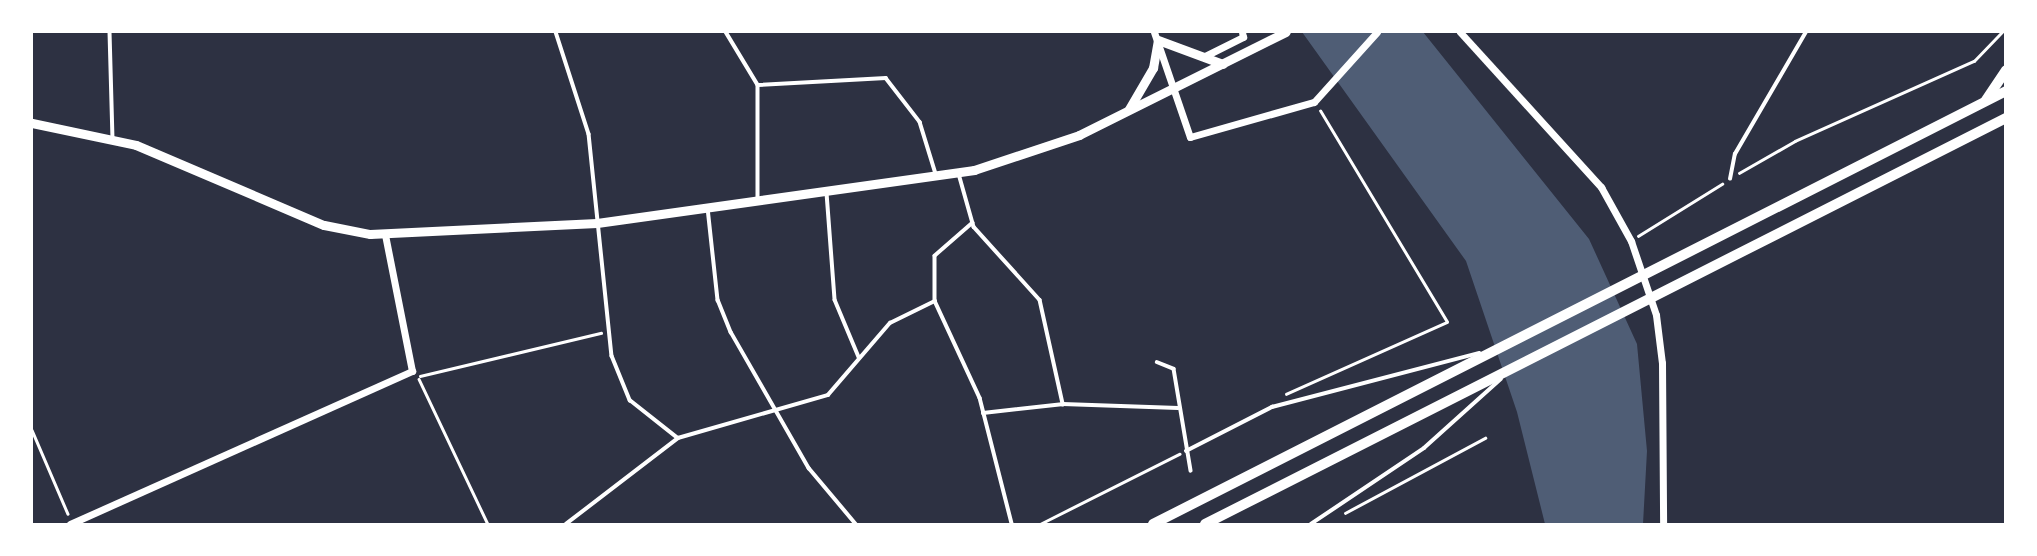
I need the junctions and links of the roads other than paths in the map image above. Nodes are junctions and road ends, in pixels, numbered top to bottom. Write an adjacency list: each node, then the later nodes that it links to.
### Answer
1 (110, 32): 20 (lane)
2 (556, 32): 27 (lane)
3 (726, 32): 13 (lane)
4 (1242, 32): 10 (street)
5 (1286, 32): 11 (street)
6 (1377, 32): 14 (street)
7 (1460, 32): 49 (street)
8 (1806, 32): 23 (lane)
9 (1156, 36): 10 (street); 14 (street); 17 (street)
10 (1203, 57): 11 (street)
11 (1223, 64): 14 (street)
12 (2006, 70): 16 (main road)
13 (758, 85): 22 (lane); 25 (lane)
14 (1172, 89): 17 (street)
15 (2006, 91): 16 (main road)
16 (1985, 102): 31 (main road)
17 (1127, 111): 21 (street)
18 (2006, 118): 34 (main road)
19 (32, 123): 20 (street)
20 (113, 139): 29 (street)
21 (959, 172): 22 (street); 28 (lane)
22 (936, 176): 24 (street)
23 (1730, 179)
24 (827, 192): 25 (street); 32 (lane)
25 (758, 202): 26 (street)
26 (708, 208): 27 (street); 37 (lane)
27 (597, 223): 29 (street); 39 (lane)
28 (972, 223): 30 (lane); 35 (lane)
29 (386, 235): 42 (street)
30 (935, 302): 32 (lane); 38 (lane)
31 (1501, 348): 40 (lane); 46 (main road)
32 (859, 357): 37 (lane)
33 (1157, 362): 36 (lane)
34 (1513, 368): 47 (main road); 48 (lane)
35 (1063, 404): 36 (lane); 38 (lane)
36 (1178, 408): 40 (lane)
37 (772, 411): 39 (lane); 44 (lane)
38 (983, 413): 45 (lane)
39 (678, 438): 43 (lane)
40 (1185, 451): 41 (lane)
41 (1191, 471)
42 (71, 524)
43 (566, 524)
44 (856, 524)
45 (1012, 524)
46 (1153, 524)
47 (1205, 524)
48 (1313, 524)
49 (1662, 524)

